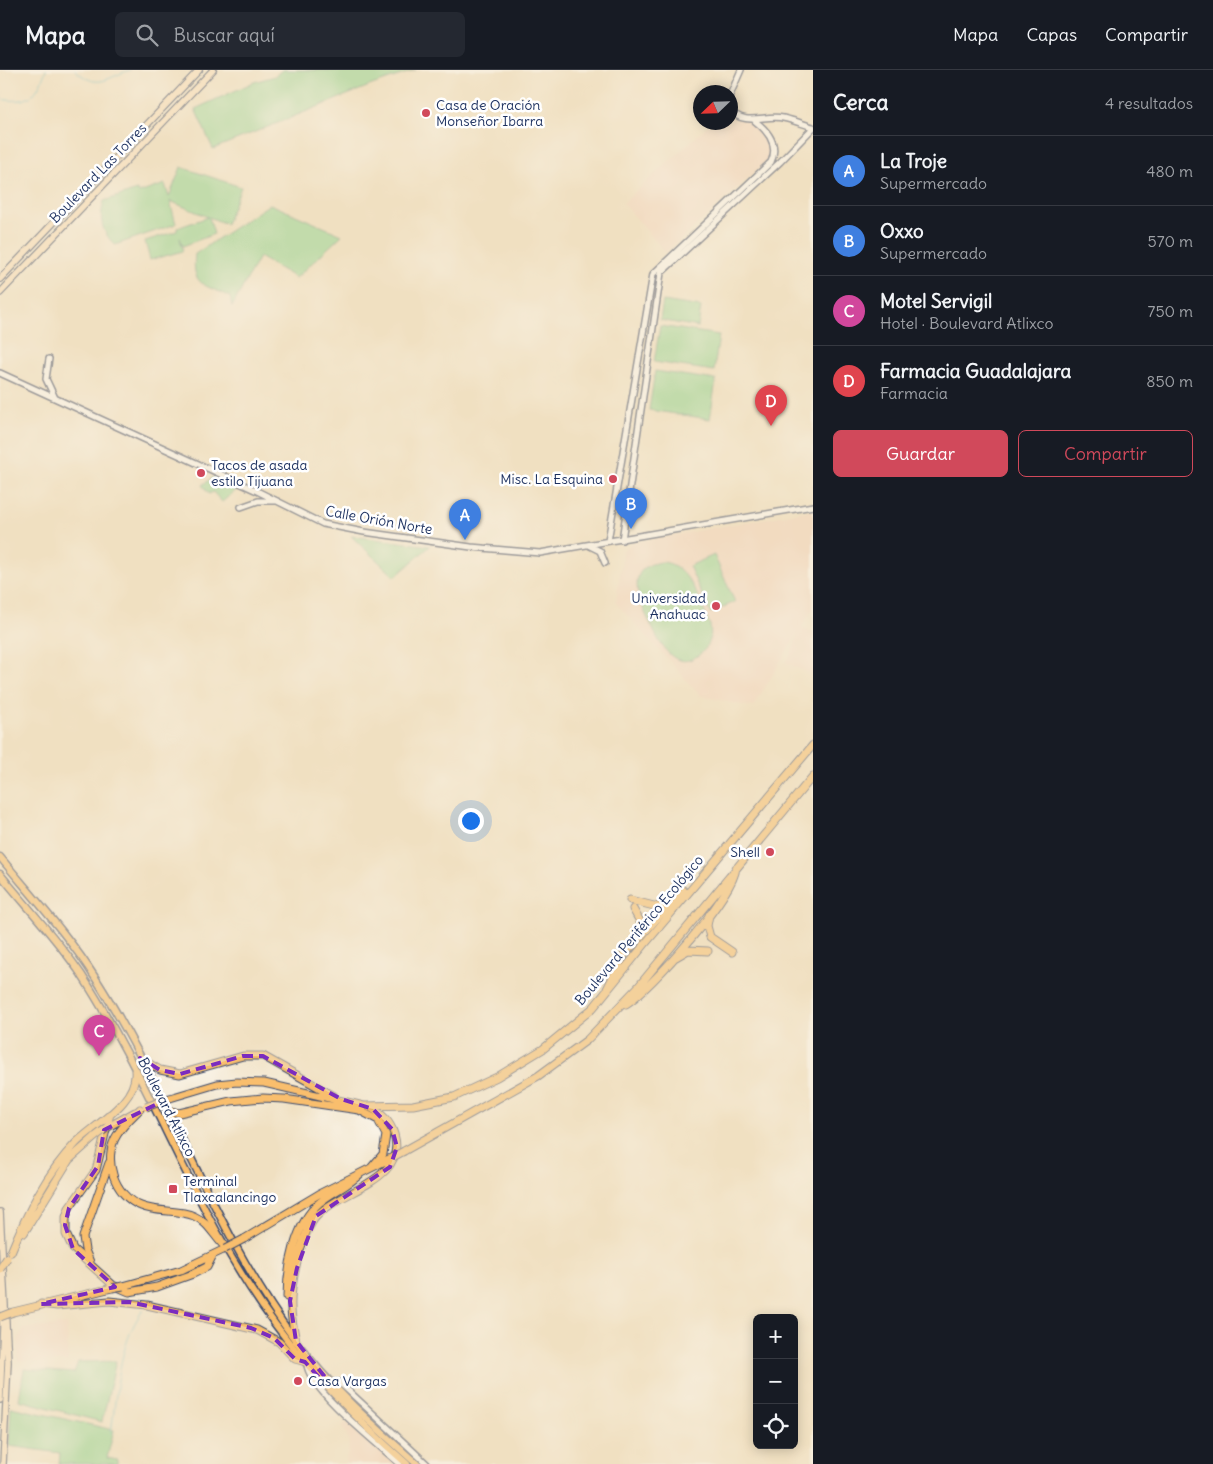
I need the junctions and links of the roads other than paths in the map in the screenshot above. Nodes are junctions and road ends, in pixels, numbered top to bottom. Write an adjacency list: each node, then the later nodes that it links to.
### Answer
1 (199, 70): 8 (main road, Boulevard Las Torres)
2 (213, 70): 9 (main road, Boulevard Las Torres)
3 (742, 70): 4 (street)
4 (735, 85)
5 (738, 116): 6 (street)
6 (755, 121): 7 (street); 10 (street)
7 (813, 128): 11 (street)
8 (0, 279)
9 (0, 293)
10 (640, 342): 11 (street); 19 (street)
11 (649, 343): 18 (street)
12 (49, 358): 14 (street)
13 (0, 373): 14 (street, Calle Orión Norte)
14 (55, 398): 15 (street, Calle Orión Norte)
15 (278, 501): 17 (street); 20 (street, Calle Orión Norte)
16 (813, 506): 18 (street, Calle Orión Norte)
17 (241, 507)
18 (622, 540): 19 (street, Calle Orión Norte)
19 (608, 541): 20 (street, Calle Orión Norte)
20 (587, 545): 21 (street)
21 (605, 563)
22 (813, 745): 24 (highway, Boulevard Periférico Ecológico)
23 (813, 776): 26 (highway)
24 (733, 838): 29 (highway); 36 (highway, Boulevard Periférico Ecológico)
25 (0, 858): 38 (main road, Boulevard Atlixco)
26 (737, 866): 31 (highway); 37 (highway)
27 (0, 874): 39 (main road, Boulevard Atlixco)
28 (630, 900): 29 (highway)
29 (673, 902): 32 (highway)
30 (633, 909): 32 (highway)
31 (710, 912): 34 (highway); 35 (highway)
32 (633, 944): 36 (highway)
33 (708, 951): 35 (highway)
34 (732, 952)
35 (670, 962): 37 (highway)
36 (606, 994): 43 (highway, Boulevard Periférico Ecológico)
37 (619, 1009): 48 (highway, bridge)
38 (140, 1058): 41 (highway); 45 (main road, Boulevard Atlixco)
39 (134, 1071): 46 (highway); 51 (main road, Boulevard Atlixco)
40 (264, 1083): 41 (highway, Boulevard Periférico Ecológico); 42 (highway); 44 (highway, Boulevard Periférico Ecológico, bridge)
41 (341, 1099): 43 (highway, Boulevard Periférico Ecológico)
42 (326, 1105): 45 (highway); 48 (highway)
43 (364, 1106): 61 (highway)
44 (143, 1108): 47 (highway); 54 (highway, Boulevard Periférico Ecológico, bridge)
45 (168, 1110): 50 (main road, Boulevard Atlixco)
46 (110, 1114): 54 (highway); 56 (highway)
47 (109, 1163): 53 (highway); 56 (highway)
48 (371, 1168): 49 (highway)
49 (360, 1174): 53 (highway, bridge); 61 (highway)
50 (212, 1202): 51 (main road); 61 (main road, Boulevard Atlixco)
51 (203, 1206): 53 (main road, Boulevard Atlixco)
52 (0, 1212): 65 (main road)
53 (222, 1249): 55 (highway); 62 (main road, Boulevard Atlixco)
54 (9, 1255): 57 (highway, Boulevard Periférico Ecológico, bridge)
55 (212, 1257): 56 (highway); 59 (highway, bridge)
56 (92, 1265)
57 (0, 1269)
58 (0, 1274): 64 (main road)
59 (41, 1304): 60 (highway, bridge); 62 (highway)
60 (0, 1317)
61 (295, 1340): 63 (main road, Boulevard Atlixco)
62 (306, 1363): 63 (main road, Boulevard Atlixco)
63 (325, 1386): 67 (street); 68 (main road, Boulevard Atlixco); 69 (main road); 70 (street)
64 (0, 1400)
65 (3, 1424): 66 (main road)
66 (3, 1464)
67 (400, 1464)
68 (407, 1464)
69 (417, 1464)
70 (428, 1464)

